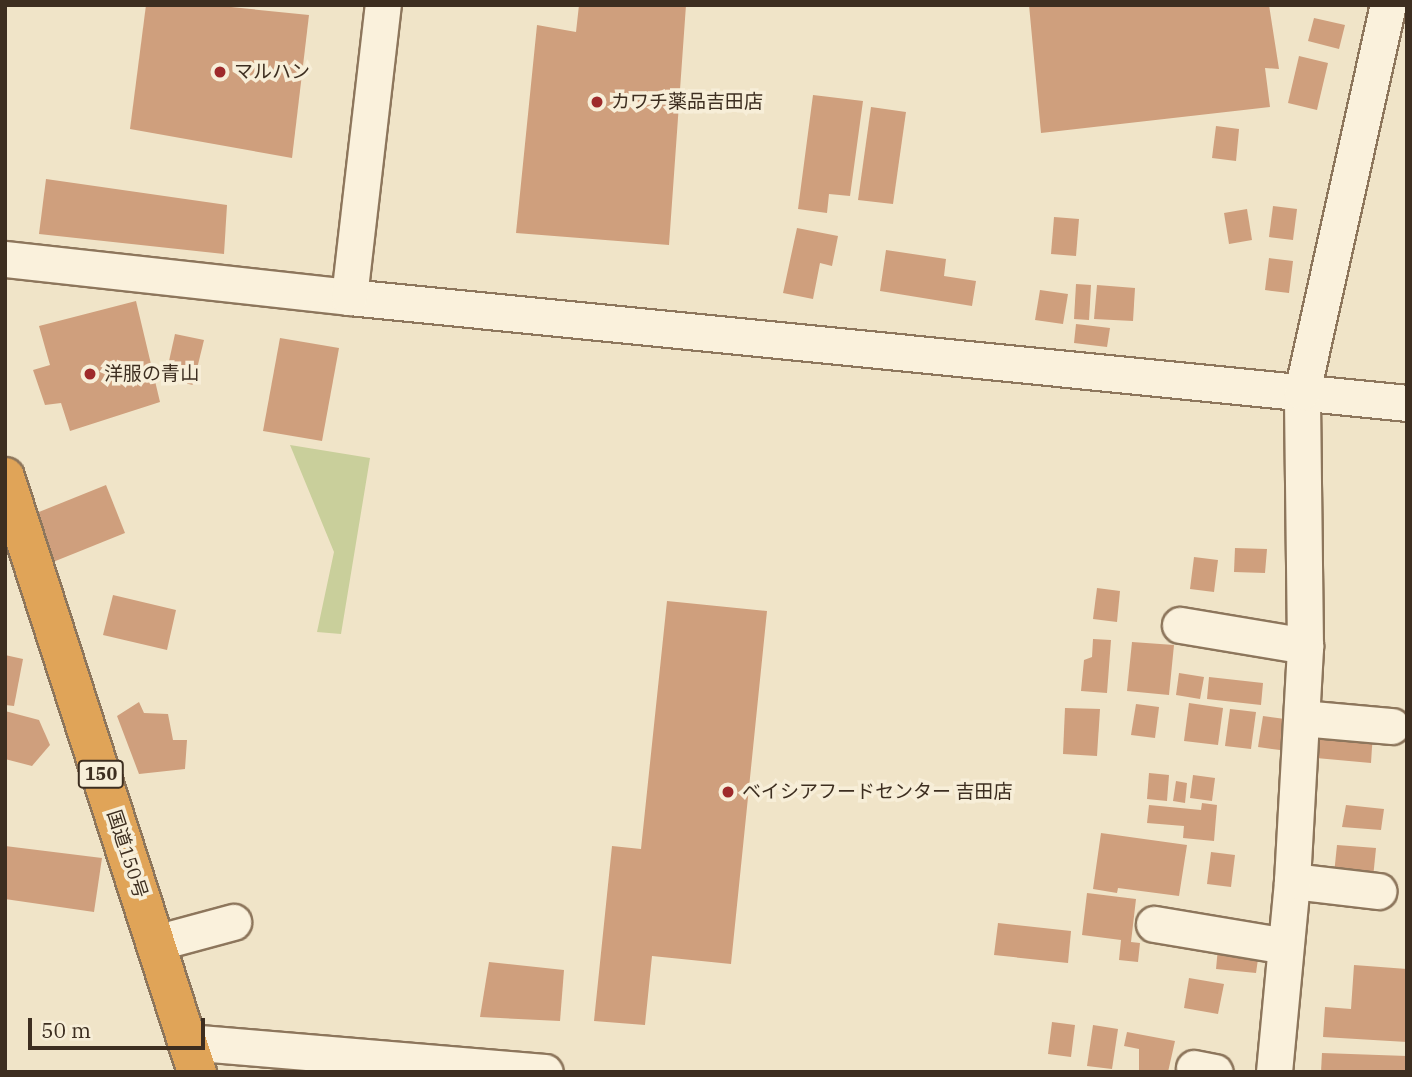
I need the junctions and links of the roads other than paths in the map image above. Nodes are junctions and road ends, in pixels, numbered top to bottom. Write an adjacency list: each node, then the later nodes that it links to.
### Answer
1 (383, 5): 4 (street)
2 (1388, 5): 5 (street)
3 (5, 259): 4 (street)
4 (349, 297): 5 (street)
5 (1302, 392): 6 (street); 9 (street)
6 (1407, 403)
7 (5, 477): 16 (highway, 国道150号 / 150)
8 (1180, 625): 9 (street)
9 (1305, 646): 10 (street)
10 (1302, 718): 11 (street); 12 (street)
11 (1392, 726)
12 (1292, 881): 13 (street); 17 (street)
13 (1378, 891)
14 (233, 922): 16 (street)
15 (1154, 924): 17 (street)
16 (155, 943): 18 (highway, 国道150号 / 150)
17 (1284, 946): 20 (street)
18 (192, 1057): 19 (street)
19 (545, 1072)
20 (1274, 1072)

